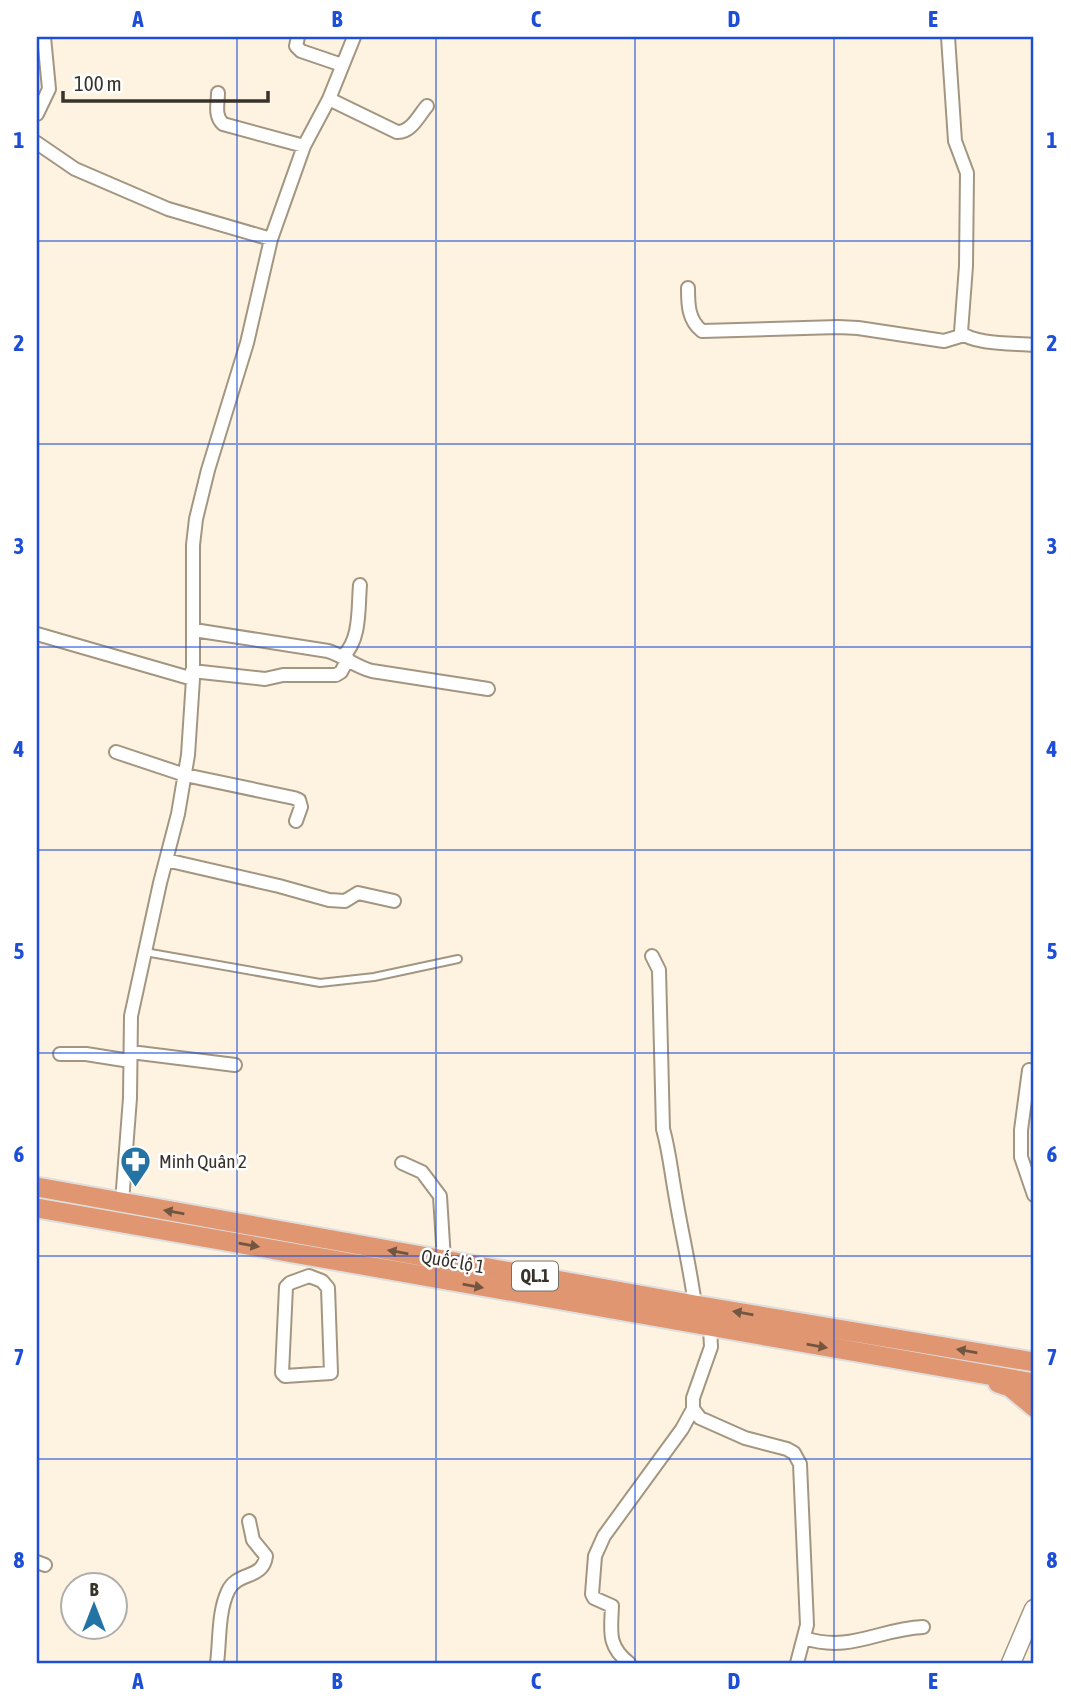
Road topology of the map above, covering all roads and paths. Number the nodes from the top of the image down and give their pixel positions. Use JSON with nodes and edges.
{"nodes":[{"id":1,"x":44,"y":37,"type":"edge"},
{"id":2,"x":298,"y":37,"type":"edge"},
{"id":3,"x":354,"y":37,"type":"edge"},
{"id":4,"x":948,"y":37,"type":"edge"},
{"id":5,"x":342,"y":65,"type":"junction"},
{"id":6,"x":218,"y":93,"type":"dead end"},
{"id":7,"x":329,"y":99,"type":"junction"},
{"id":8,"x":427,"y":106,"type":"dead end"},
{"id":9,"x":37,"y":114,"type":"edge"},
{"id":10,"x":37,"y":143,"type":"edge"},
{"id":11,"x":304,"y":146,"type":"junction"},
{"id":12,"x":271,"y":239,"type":"junction"},
{"id":13,"x":688,"y":288,"type":"dead end"},
{"id":14,"x":964,"y":335,"type":"junction"},
{"id":15,"x":1034,"y":345,"type":"edge"},
{"id":16,"x":360,"y":585,"type":"dead end"},
{"id":17,"x":194,"y":630,"type":"junction"},
{"id":18,"x":37,"y":634,"type":"edge"},
{"id":19,"x":346,"y":657,"type":"junction"},
{"id":20,"x":192,"y":675,"type":"junction"},
{"id":21,"x":488,"y":689,"type":"dead end"},
{"id":22,"x":116,"y":752,"type":"dead end"},
{"id":23,"x":185,"y":775,"type":"junction"},
{"id":24,"x":296,"y":821,"type":"dead end"},
{"id":25,"x":166,"y":860,"type":"junction"},
{"id":26,"x":394,"y":901,"type":"dead end"},
{"id":27,"x":145,"y":952,"type":"junction"},
{"id":28,"x":652,"y":956,"type":"dead end"},
{"id":29,"x":458,"y":959,"type":"dead end"},
{"id":30,"x":60,"y":1054,"type":"dead end"},
{"id":31,"x":130,"y":1057,"type":"junction"},
{"id":32,"x":234,"y":1065,"type":"dead end"},
{"id":33,"x":1029,"y":1070,"type":"dead end"},
{"id":34,"x":401,"y":1163,"type":"dead end"},
{"id":35,"x":37,"y":1187,"type":"edge"},
{"id":36,"x":1034,"y":1195,"type":"edge"},
{"id":37,"x":122,"y":1202,"type":"junction"},
{"id":38,"x":37,"y":1208,"type":"edge"},
{"id":39,"x":310,"y":1256,"type":"junction"},
{"id":40,"x":444,"y":1260,"type":"junction"},
{"id":41,"x":309,"y":1276,"type":"junction"},
{"id":42,"x":695,"y":1305,"type":"junction"},
{"id":43,"x":710,"y":1328,"type":"junction"},
{"id":44,"x":1034,"y":1362,"type":"edge"},
{"id":45,"x":967,"y":1371,"type":"junction"},
{"id":46,"x":1034,"y":1383,"type":"edge"},
{"id":47,"x":1034,"y":1407,"type":"edge"},
{"id":48,"x":693,"y":1409,"type":"junction"},
{"id":49,"x":249,"y":1521,"type":"dead end"},
{"id":50,"x":1034,"y":1609,"type":"edge"},
{"id":51,"x":923,"y":1627,"type":"dead end"},
{"id":52,"x":804,"y":1638,"type":"junction"},
{"id":53,"x":216,"y":1663,"type":"edge"},
{"id":54,"x":629,"y":1663,"type":"edge"},
{"id":55,"x":797,"y":1663,"type":"edge"},
{"id":56,"x":1011,"y":1663,"type":"edge"}],
"edges":[{"from":1,"to":9,"type":"street"},
{"from":2,"to":5,"type":"street"},
{"from":3,"to":5,"type":"street"},
{"from":4,"to":14,"type":"street"},
{"from":5,"to":7,"type":"street"},
{"from":6,"to":11,"type":"street"},
{"from":7,"to":8,"type":"street"},
{"from":7,"to":11,"type":"street"},
{"from":10,"to":12,"type":"street"},
{"from":11,"to":12,"type":"street"},
{"from":12,"to":17,"type":"street"},
{"from":13,"to":14,"type":"street"},
{"from":14,"to":15,"type":"street"},
{"from":16,"to":19,"type":"street"},
{"from":17,"to":19,"type":"street"},
{"from":17,"to":20,"type":"street"},
{"from":18,"to":20,"type":"street"},
{"from":19,"to":20,"type":"street"},
{"from":19,"to":21,"type":"street"},
{"from":20,"to":23,"type":"street"},
{"from":22,"to":23,"type":"street"},
{"from":23,"to":24,"type":"street"},
{"from":23,"to":25,"type":"street"},
{"from":25,"to":26,"type":"street"},
{"from":25,"to":27,"type":"street"},
{"from":27,"to":29,"type":"lane"},
{"from":27,"to":31,"type":"street"},
{"from":28,"to":42,"type":"street"},
{"from":30,"to":31,"type":"street"},
{"from":31,"to":32,"type":"street"},
{"from":31,"to":37,"type":"street"},
{"from":33,"to":36,"type":"street"},
{"from":34,"to":40,"type":"street"},
{"from":35,"to":37,"type":"highway","name":"Quốc lộ 1","number":"QL.1"},
{"from":40,"to":37,"type":"highway","name":"Quốc lộ 1","number":"QL.1","one_way":true},
{"from":38,"to":39,"type":"highway","name":"Quốc lộ 1","number":"QL.1","one_way":true},
{"from":39,"to":41,"type":"street"},
{"from":39,"to":43,"type":"highway","name":"Quốc lộ 1","number":"QL.1","one_way":true},
{"from":40,"to":42,"type":"highway","name":"Quốc lộ 1","number":"QL.1"},
{"from":41,"to":41,"type":"street"},
{"from":44,"to":42,"type":"highway","name":"Quốc lộ 1","number":"QL.1","one_way":true},
{"from":43,"to":45,"type":"highway","name":"Quốc lộ 1","number":"QL.1","one_way":true},
{"from":43,"to":48,"type":"street"},
{"from":45,"to":46,"type":"highway","name":"Quốc lộ 1","number":"QL.1"},
{"from":45,"to":47,"type":"highway"},
{"from":48,"to":52,"type":"street"},
{"from":48,"to":54,"type":"street"},
{"from":49,"to":53,"type":"street"},
{"from":50,"to":56,"type":"main road"},
{"from":51,"to":52,"type":"street"},
{"from":52,"to":55,"type":"street"}]}
